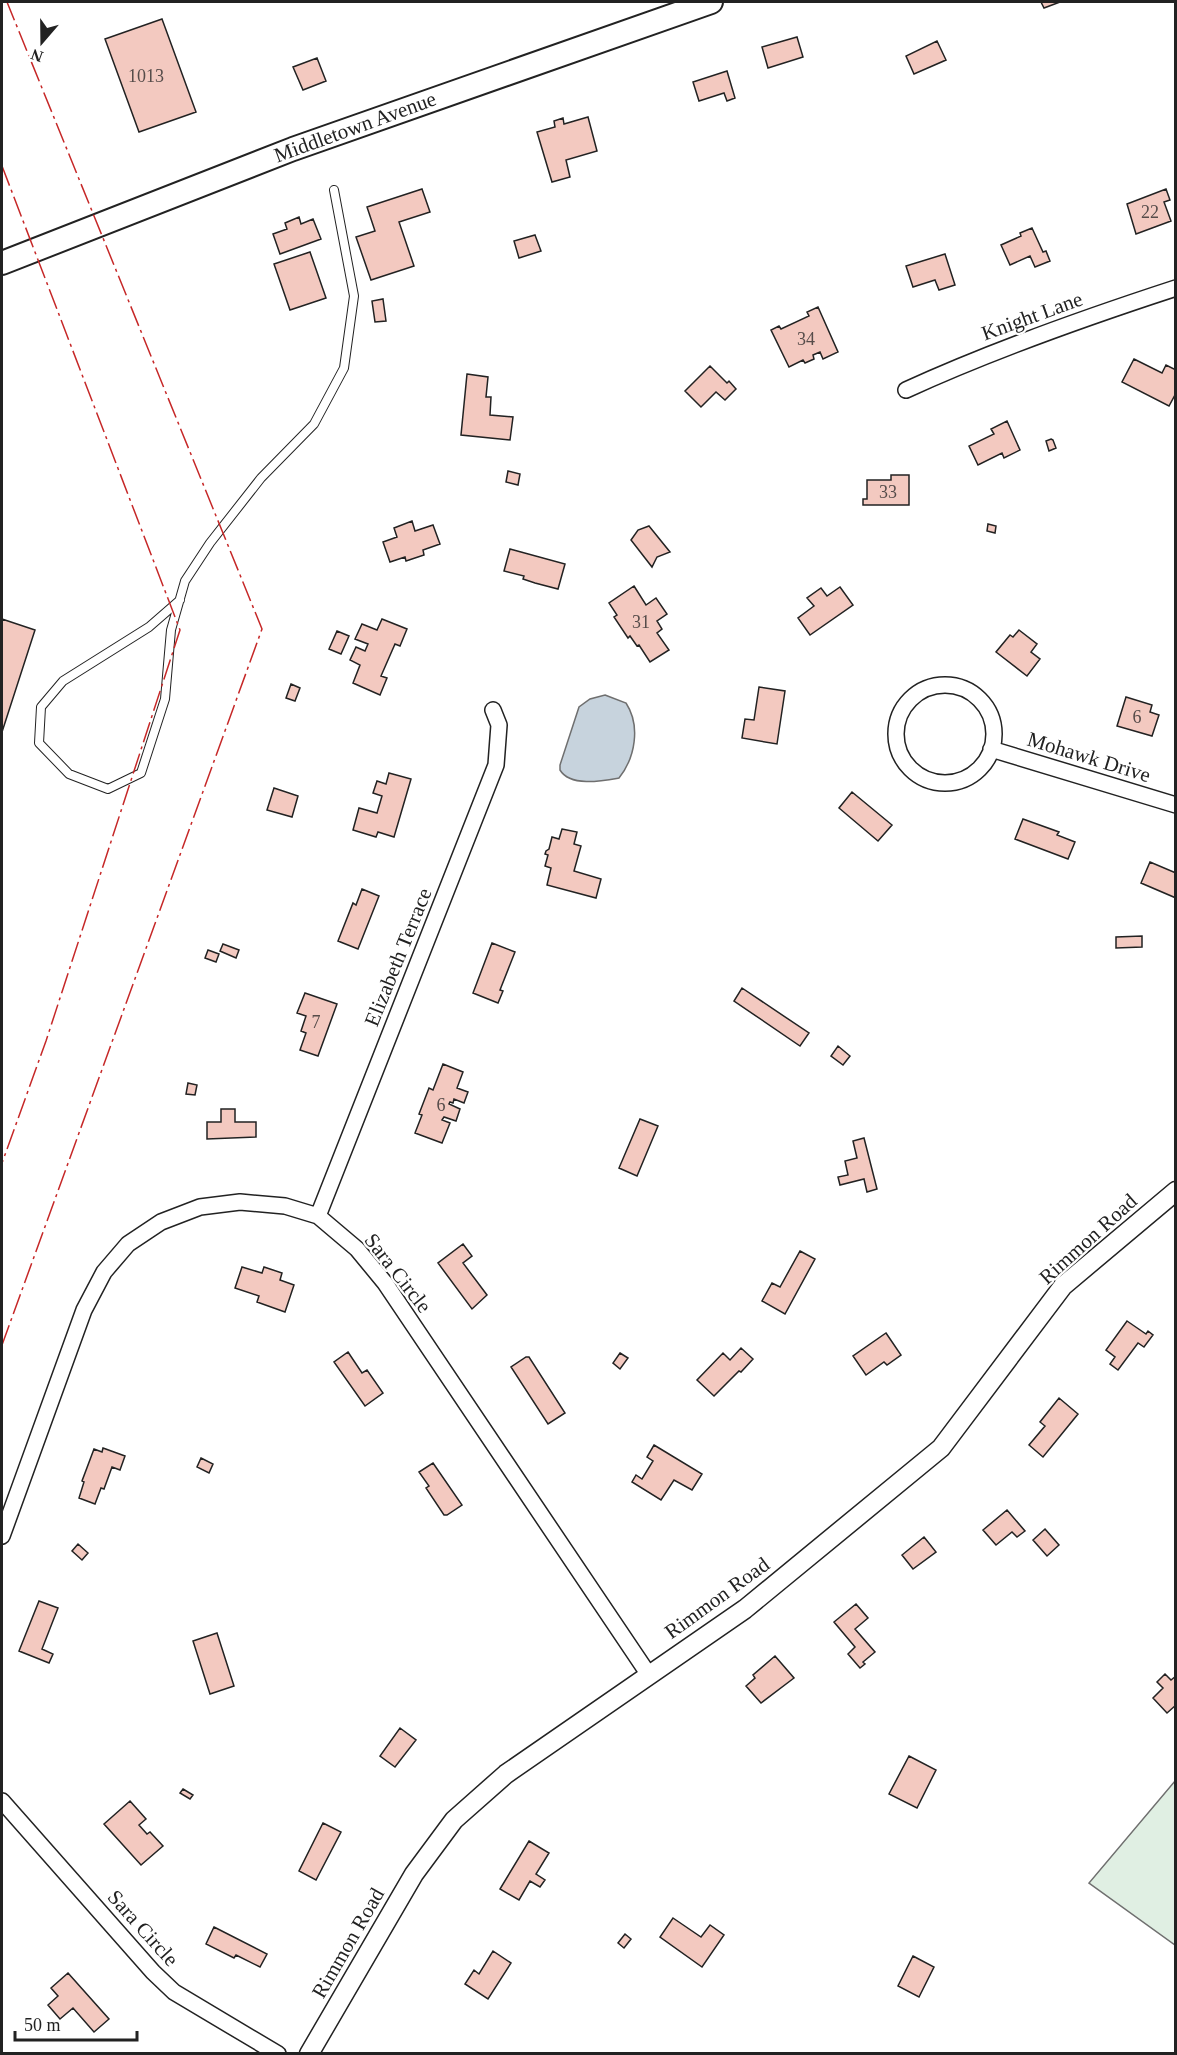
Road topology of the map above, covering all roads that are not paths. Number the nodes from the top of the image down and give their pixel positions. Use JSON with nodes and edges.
{"nodes":[{"id":1,"x":711,"y":2,"type":"edge"},
{"id":2,"x":334,"y":190,"type":"dead end"},
{"id":3,"x":2,"y":263,"type":"edge"},
{"id":4,"x":1176,"y":288,"type":"edge"},
{"id":5,"x":906,"y":390,"type":"dead end"},
{"id":6,"x":180,"y":600,"type":"junction"},
{"id":7,"x":493,"y":710,"type":"dead end"},
{"id":8,"x":991,"y":749,"type":"junction"},
{"id":9,"x":1176,"y":805,"type":"edge"},
{"id":10,"x":1176,"y":1191,"type":"edge"},
{"id":11,"x":318,"y":1216,"type":"junction"},
{"id":12,"x":2,"y":1536,"type":"edge"},
{"id":13,"x":649,"y":1675,"type":"junction"},
{"id":14,"x":2,"y":1801,"type":"edge"},
{"id":15,"x":278,"y":2054,"type":"edge"},
{"id":16,"x":309,"y":2054,"type":"edge"}],
"edges":[{"from":1,"to":3,"type":"main road","name":"Middletown Avenue"},
{"from":2,"to":6,"type":"lane"},
{"from":4,"to":5,"type":"street","name":"Knight Lane"},
{"from":6,"to":6,"type":"lane"},
{"from":7,"to":11,"type":"street","name":"Elizabeth Terrace"},
{"from":8,"to":8,"type":"street"},
{"from":8,"to":9,"type":"street","name":"Mohawk Drive"},
{"from":10,"to":13,"type":"street","name":"Rimmon Road"},
{"from":11,"to":12,"type":"street","name":"Sara Circle"},
{"from":11,"to":13,"type":"street","name":"Sara Circle"},
{"from":13,"to":16,"type":"street","name":"Rimmon Road"},
{"from":14,"to":15,"type":"street","name":"Sara Circle"}]}
